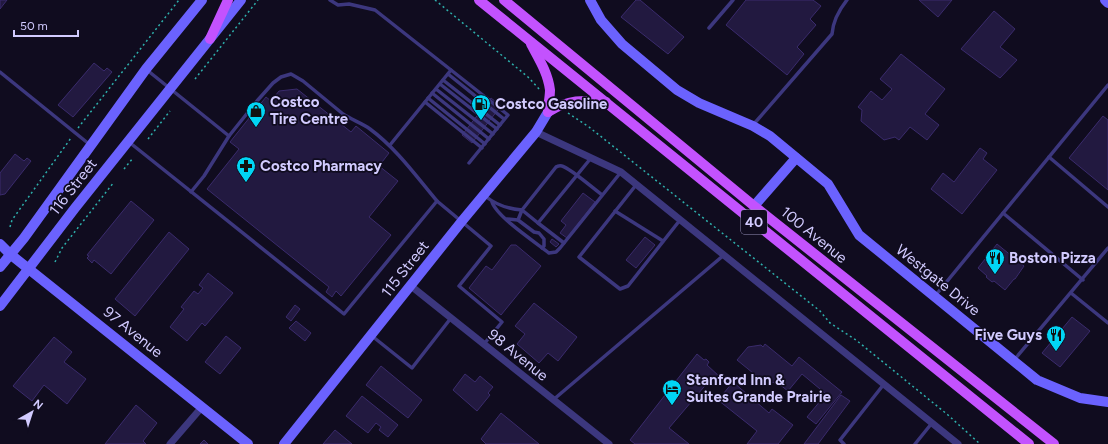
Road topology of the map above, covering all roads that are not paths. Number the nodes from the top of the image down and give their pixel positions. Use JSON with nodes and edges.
{"nodes":[{"id":1,"x":202,"y":0,"type":"edge"},
{"id":2,"x":228,"y":0,"type":"edge"},
{"id":3,"x":241,"y":0,"type":"edge"},
{"id":4,"x":330,"y":0,"type":"edge"},
{"id":5,"x":479,"y":0,"type":"edge"},
{"id":6,"x":504,"y":0,"type":"edge"},
{"id":7,"x":590,"y":0,"type":"edge"},
{"id":8,"x":733,"y":0,"type":"edge"},
{"id":9,"x":847,"y":0,"type":"edge"},
{"id":10,"x":1105,"y":0,"type":"edge"},
{"id":11,"x":1108,"y":3,"type":"edge"},
{"id":12,"x":709,"y":28,"type":"dead end"},
{"id":13,"x":527,"y":38,"type":"junction"},
{"id":14,"x":210,"y":39,"type":"junction"},
{"id":15,"x":146,"y":70,"type":"junction"},
{"id":16,"x":451,"y":70,"type":"junction"},
{"id":17,"x":0,"y":72,"type":"edge"},
{"id":18,"x":448,"y":74,"type":"junction"},
{"id":19,"x":443,"y":80,"type":"junction"},
{"id":20,"x":440,"y":84,"type":"junction"},
{"id":21,"x":1108,"y":85,"type":"edge"},
{"id":22,"x":171,"y":89,"type":"junction"},
{"id":23,"x":436,"y":89,"type":"junction"},
{"id":24,"x":432,"y":93,"type":"junction"},
{"id":25,"x":428,"y":98,"type":"junction"},
{"id":26,"x":425,"y":102,"type":"junction"},
{"id":27,"x":606,"y":102,"type":"junction"},
{"id":28,"x":548,"y":112,"type":"junction"},
{"id":29,"x":504,"y":120,"type":"junction"},
{"id":30,"x":500,"y":125,"type":"junction"},
{"id":31,"x":753,"y":126,"type":"junction"},
{"id":32,"x":497,"y":129,"type":"junction"},
{"id":33,"x":536,"y":132,"type":"junction"},
{"id":34,"x":493,"y":134,"type":"junction"},
{"id":35,"x":229,"y":136,"type":"junction"},
{"id":36,"x":489,"y":139,"type":"junction"},
{"id":37,"x":128,"y":141,"type":"junction"},
{"id":38,"x":485,"y":144,"type":"junction"},
{"id":39,"x":90,"y":145,"type":"junction"},
{"id":40,"x":390,"y":145,"type":"junction"},
{"id":41,"x":482,"y":148,"type":"junction"},
{"id":42,"x":591,"y":157,"type":"junction"},
{"id":43,"x":1049,"y":157,"type":"junction"},
{"id":44,"x":796,"y":158,"type":"junction"},
{"id":45,"x":469,"y":163,"type":"dead end"},
{"id":46,"x":621,"y":172,"type":"junction"},
{"id":47,"x":576,"y":176,"type":"junction"},
{"id":48,"x":636,"y":185,"type":"junction"},
{"id":49,"x":191,"y":192,"type":"junction"},
{"id":50,"x":602,"y":195,"type":"junction"},
{"id":51,"x":488,"y":199,"type":"junction"},
{"id":52,"x":438,"y":201,"type":"junction"},
{"id":53,"x":754,"y":206,"type":"junction"},
{"id":54,"x":1108,"y":207,"type":"edge"},
{"id":55,"x":522,"y":210,"type":"junction"},
{"id":56,"x":616,"y":211,"type":"junction"},
{"id":57,"x":1003,"y":213,"type":"junction"},
{"id":58,"x":506,"y":219,"type":"junction"},
{"id":59,"x":518,"y":220,"type":"junction"},
{"id":60,"x":680,"y":220,"type":"junction"},
{"id":61,"x":462,"y":221,"type":"junction"},
{"id":62,"x":538,"y":223,"type":"junction"},
{"id":63,"x":663,"y":241,"type":"junction"},
{"id":64,"x":564,"y":243,"type":"junction"},
{"id":65,"x":0,"y":244,"type":"edge"},
{"id":66,"x":542,"y":248,"type":"junction"},
{"id":67,"x":1108,"y":248,"type":"edge"},
{"id":68,"x":10,"y":254,"type":"junction"},
{"id":69,"x":724,"y":255,"type":"junction"},
{"id":70,"x":0,"y":267,"type":"edge"},
{"id":71,"x":29,"y":269,"type":"junction"},
{"id":72,"x":1082,"y":280,"type":"junction"},
{"id":73,"x":411,"y":286,"type":"junction"},
{"id":74,"x":1071,"y":293,"type":"junction"},
{"id":75,"x":934,"y":297,"type":"junction"},
{"id":76,"x":0,"y":306,"type":"edge"},
{"id":77,"x":451,"y":318,"type":"junction"},
{"id":78,"x":1108,"y":323,"type":"edge"},
{"id":79,"x":371,"y":336,"type":"junction"},
{"id":80,"x":484,"y":344,"type":"junction"},
{"id":81,"x":1014,"y":361,"type":"junction"},
{"id":82,"x":884,"y":384,"type":"junction"},
{"id":83,"x":553,"y":400,"type":"junction"},
{"id":84,"x":1108,"y":402,"type":"edge"},
{"id":85,"x":202,"y":407,"type":"junction"},
{"id":86,"x":932,"y":423,"type":"junction"},
{"id":87,"x":170,"y":444,"type":"edge"},
{"id":88,"x":248,"y":444,"type":"edge"},
{"id":89,"x":284,"y":444,"type":"edge"},
{"id":90,"x":609,"y":444,"type":"edge"},
{"id":91,"x":844,"y":444,"type":"edge"},
{"id":92,"x":915,"y":444,"type":"edge"},
{"id":93,"x":958,"y":444,"type":"edge"},
{"id":94,"x":1029,"y":444,"type":"edge"},
{"id":95,"x":1054,"y":444,"type":"edge"}],
"edges":[{"from":1,"to":15,"type":"street","name":"116 Street"},
{"from":2,"to":14,"type":"main road"},
{"from":3,"to":14,"type":"street","name":"116 Street"},
{"from":4,"to":16,"type":"lane"},
{"from":5,"to":13,"type":"main road","name":"100 Avenue","number":"40"},
{"from":6,"to":53,"type":"main road","name":"100 Avenue","number":"40"},
{"from":7,"to":31,"type":"street","name":"Westgate Drive"},
{"from":8,"to":12,"type":"lane"},
{"from":9,"to":31,"type":"lane"},
{"from":10,"to":11,"type":"street"},
{"from":13,"to":27,"type":"main road","name":"100 Avenue","number":"40"},
{"from":13,"to":28,"type":"main road"},
{"from":14,"to":22,"type":"street","name":"116 Street"},
{"from":15,"to":22,"type":"lane"},
{"from":15,"to":39,"type":"street","name":"116 Street"},
{"from":16,"to":18,"type":"lane"},
{"from":16,"to":29,"type":"lane"},
{"from":17,"to":39,"type":"lane"},
{"from":18,"to":19,"type":"lane"},
{"from":18,"to":29,"type":"lane"},
{"from":19,"to":20,"type":"lane"},
{"from":19,"to":30,"type":"lane"},
{"from":20,"to":23,"type":"lane"},
{"from":20,"to":32,"type":"lane"},
{"from":21,"to":43,"type":"lane"},
{"from":22,"to":35,"type":"lane"},
{"from":22,"to":37,"type":"street","name":"116 Street"},
{"from":23,"to":24,"type":"lane"},
{"from":23,"to":34,"type":"lane"},
{"from":24,"to":25,"type":"lane"},
{"from":24,"to":36,"type":"lane"},
{"from":25,"to":26,"type":"lane"},
{"from":25,"to":38,"type":"lane"},
{"from":26,"to":40,"type":"lane"},
{"from":26,"to":41,"type":"lane"},
{"from":27,"to":28,"type":"main road"},
{"from":27,"to":94,"type":"main road","name":"100 Avenue","number":"40"},
{"from":28,"to":33,"type":"street","name":"115 Street"},
{"from":29,"to":30,"type":"lane"},
{"from":30,"to":32,"type":"lane"},
{"from":31,"to":44,"type":"street","name":"Westgate Drive"},
{"from":32,"to":34,"type":"lane"},
{"from":33,"to":42,"type":"street"},
{"from":33,"to":51,"type":"street","name":"115 Street"},
{"from":34,"to":36,"type":"lane"},
{"from":35,"to":40,"type":"lane"},
{"from":35,"to":49,"type":"lane"},
{"from":36,"to":38,"type":"lane"},
{"from":37,"to":49,"type":"lane"},
{"from":37,"to":71,"type":"street","name":"116 Street"},
{"from":38,"to":41,"type":"lane"},
{"from":39,"to":68,"type":"street","name":"116 Street"},
{"from":40,"to":52,"type":"lane"},
{"from":41,"to":45,"type":"lane"},
{"from":42,"to":46,"type":"street"},
{"from":42,"to":47,"type":"lane"},
{"from":43,"to":54,"type":"lane"},
{"from":43,"to":57,"type":"lane"},
{"from":44,"to":53,"type":"street"},
{"from":44,"to":75,"type":"street","name":"Westgate Drive"},
{"from":46,"to":48,"type":"street"},
{"from":46,"to":50,"type":"lane"},
{"from":47,"to":50,"type":"lane"},
{"from":47,"to":55,"type":"lane"},
{"from":47,"to":62,"type":"lane"},
{"from":48,"to":56,"type":"lane"},
{"from":48,"to":60,"type":"street"},
{"from":49,"to":52,"type":"lane"},
{"from":50,"to":64,"type":"lane"},
{"from":51,"to":55,"type":"lane"},
{"from":51,"to":58,"type":"lane"},
{"from":51,"to":61,"type":"street","name":"115 Street"},
{"from":52,"to":61,"type":"lane"},
{"from":53,"to":95,"type":"main road","name":"100 Avenue","number":"40"},
{"from":55,"to":59,"type":"lane"},
{"from":55,"to":62,"type":"lane"},
{"from":56,"to":63,"type":"lane"},
{"from":56,"to":63,"type":"lane"},
{"from":57,"to":72,"type":"lane"},
{"from":57,"to":75,"type":"lane"},
{"from":58,"to":59,"type":"lane"},
{"from":58,"to":66,"type":"lane"},
{"from":59,"to":66,"type":"lane"},
{"from":60,"to":63,"type":"lane"},
{"from":60,"to":69,"type":"street"},
{"from":61,"to":73,"type":"street","name":"115 Street"},
{"from":61,"to":80,"type":"lane"},
{"from":62,"to":64,"type":"lane"},
{"from":64,"to":66,"type":"lane"},
{"from":65,"to":68,"type":"street","name":"97 Avenue"},
{"from":67,"to":72,"type":"lane"},
{"from":68,"to":70,"type":"street","name":"116 Street"},
{"from":68,"to":71,"type":"street","name":"97 Avenue"},
{"from":69,"to":82,"type":"street"},
{"from":69,"to":83,"type":"lane"},
{"from":71,"to":76,"type":"street","name":"116 Street"},
{"from":71,"to":85,"type":"street","name":"97 Avenue"},
{"from":72,"to":74,"type":"lane"},
{"from":73,"to":77,"type":"street","name":"98 Avenue"},
{"from":73,"to":79,"type":"street","name":"115 Street"},
{"from":74,"to":78,"type":"lane"},
{"from":74,"to":81,"type":"lane"},
{"from":75,"to":81,"type":"street","name":"Westgate Drive"},
{"from":77,"to":79,"type":"lane"},
{"from":77,"to":80,"type":"street","name":"98 Avenue"},
{"from":79,"to":89,"type":"street","name":"115 Street"},
{"from":80,"to":83,"type":"street","name":"98 Avenue"},
{"from":81,"to":84,"type":"street","name":"Westgate Drive"},
{"from":82,"to":86,"type":"street"},
{"from":82,"to":91,"type":"lane"},
{"from":83,"to":90,"type":"street","name":"98 Avenue"},
{"from":85,"to":87,"type":"street"},
{"from":85,"to":88,"type":"street","name":"97 Avenue"},
{"from":86,"to":92,"type":"lane"},
{"from":86,"to":93,"type":"street"}]}
